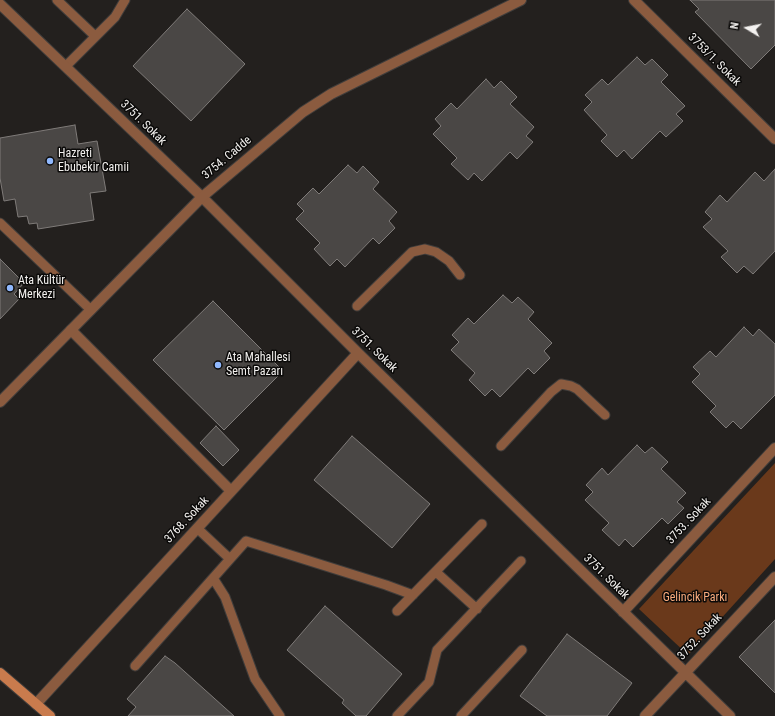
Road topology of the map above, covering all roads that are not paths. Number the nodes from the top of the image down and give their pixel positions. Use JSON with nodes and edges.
{"nodes":[{"id":1,"x":57,"y":0,"type":"edge"},
{"id":2,"x":125,"y":0,"type":"edge"},
{"id":3,"x":521,"y":0,"type":"edge"},
{"id":4,"x":634,"y":0,"type":"edge"},
{"id":5,"x":0,"y":4,"type":"edge"},
{"id":6,"x":95,"y":36,"type":"junction"},
{"id":7,"x":66,"y":66,"type":"junction"},
{"id":8,"x":775,"y":139,"type":"edge"},
{"id":9,"x":202,"y":197,"type":"junction"},
{"id":10,"x":0,"y":223,"type":"edge"},
{"id":11,"x":460,"y":275,"type":"dead end"},
{"id":12,"x":357,"y":306,"type":"dead end"},
{"id":13,"x":90,"y":310,"type":"junction"},
{"id":14,"x":71,"y":330,"type":"junction"},
{"id":15,"x":358,"y":353,"type":"junction"},
{"id":16,"x":0,"y":402,"type":"edge"},
{"id":17,"x":605,"y":415,"type":"dead end"},
{"id":18,"x":501,"y":446,"type":"dead end"},
{"id":19,"x":775,"y":448,"type":"edge"},
{"id":20,"x":231,"y":491,"type":"junction"},
{"id":21,"x":482,"y":524,"type":"dead end"},
{"id":22,"x":197,"y":528,"type":"junction"},
{"id":23,"x":230,"y":559,"type":"junction"},
{"id":24,"x":521,"y":561,"type":"dead end"},
{"id":25,"x":436,"y":572,"type":"junction"},
{"id":26,"x":775,"y":577,"type":"edge"},
{"id":27,"x":213,"y":578,"type":"junction"},
{"id":28,"x":413,"y":595,"type":"junction"},
{"id":29,"x":477,"y":608,"type":"junction"},
{"id":30,"x":397,"y":611,"type":"dead end"},
{"id":31,"x":623,"y":612,"type":"junction"},
{"id":32,"x":522,"y":650,"type":"dead end"},
{"id":33,"x":135,"y":666,"type":"dead end"},
{"id":34,"x":685,"y":672,"type":"junction"},
{"id":35,"x":0,"y":673,"type":"edge"},
{"id":36,"x":36,"y":704,"type":"junction"},
{"id":37,"x":50,"y":716,"type":"edge"},
{"id":38,"x":280,"y":716,"type":"edge"},
{"id":39,"x":397,"y":716,"type":"edge"},
{"id":40,"x":461,"y":716,"type":"edge"},
{"id":41,"x":645,"y":716,"type":"edge"},
{"id":42,"x":730,"y":716,"type":"edge"}],
"edges":[{"from":1,"to":6,"type":"lane"},
{"from":2,"to":6,"type":"lane"},
{"from":3,"to":9,"type":"street","name":"3754. Cadde"},
{"from":4,"to":8,"type":"street","name":"3753/1. Sokak"},
{"from":5,"to":7,"type":"street","name":"3751. Sokak"},
{"from":6,"to":7,"type":"lane"},
{"from":7,"to":9,"type":"street","name":"3751. Sokak"},
{"from":9,"to":13,"type":"street","name":"3754. Cadde"},
{"from":9,"to":15,"type":"street","name":"3751. Sokak"},
{"from":10,"to":13,"type":"lane"},
{"from":11,"to":12,"type":"lane"},
{"from":13,"to":14,"type":"street","name":"3754. Cadde"},
{"from":14,"to":16,"type":"street","name":"3754. Cadde"},
{"from":14,"to":20,"type":"street"},
{"from":15,"to":20,"type":"street","name":"3768. Sokak"},
{"from":15,"to":31,"type":"street","name":"3751. Sokak"},
{"from":17,"to":18,"type":"lane"},
{"from":19,"to":31,"type":"street","name":"3753. Sokak"},
{"from":20,"to":22,"type":"street","name":"3768. Sokak"},
{"from":21,"to":25,"type":"lane"},
{"from":22,"to":23,"type":"lane"},
{"from":22,"to":36,"type":"street","name":"3768. Sokak"},
{"from":23,"to":27,"type":"lane"},
{"from":23,"to":28,"type":"lane"},
{"from":24,"to":29,"type":"lane"},
{"from":25,"to":28,"type":"lane"},
{"from":25,"to":29,"type":"lane"},
{"from":26,"to":34,"type":"street","name":"3752. Sokak"},
{"from":27,"to":33,"type":"lane"},
{"from":27,"to":38,"type":"lane"},
{"from":28,"to":30,"type":"lane"},
{"from":29,"to":39,"type":"lane"},
{"from":31,"to":34,"type":"street","name":"3751. Sokak"},
{"from":32,"to":40,"type":"lane"},
{"from":34,"to":41,"type":"street","name":"3752. Sokak"},
{"from":34,"to":42,"type":"street","name":"3751. Sokak"},
{"from":35,"to":36,"type":"main road"},
{"from":36,"to":37,"type":"main road"}]}
